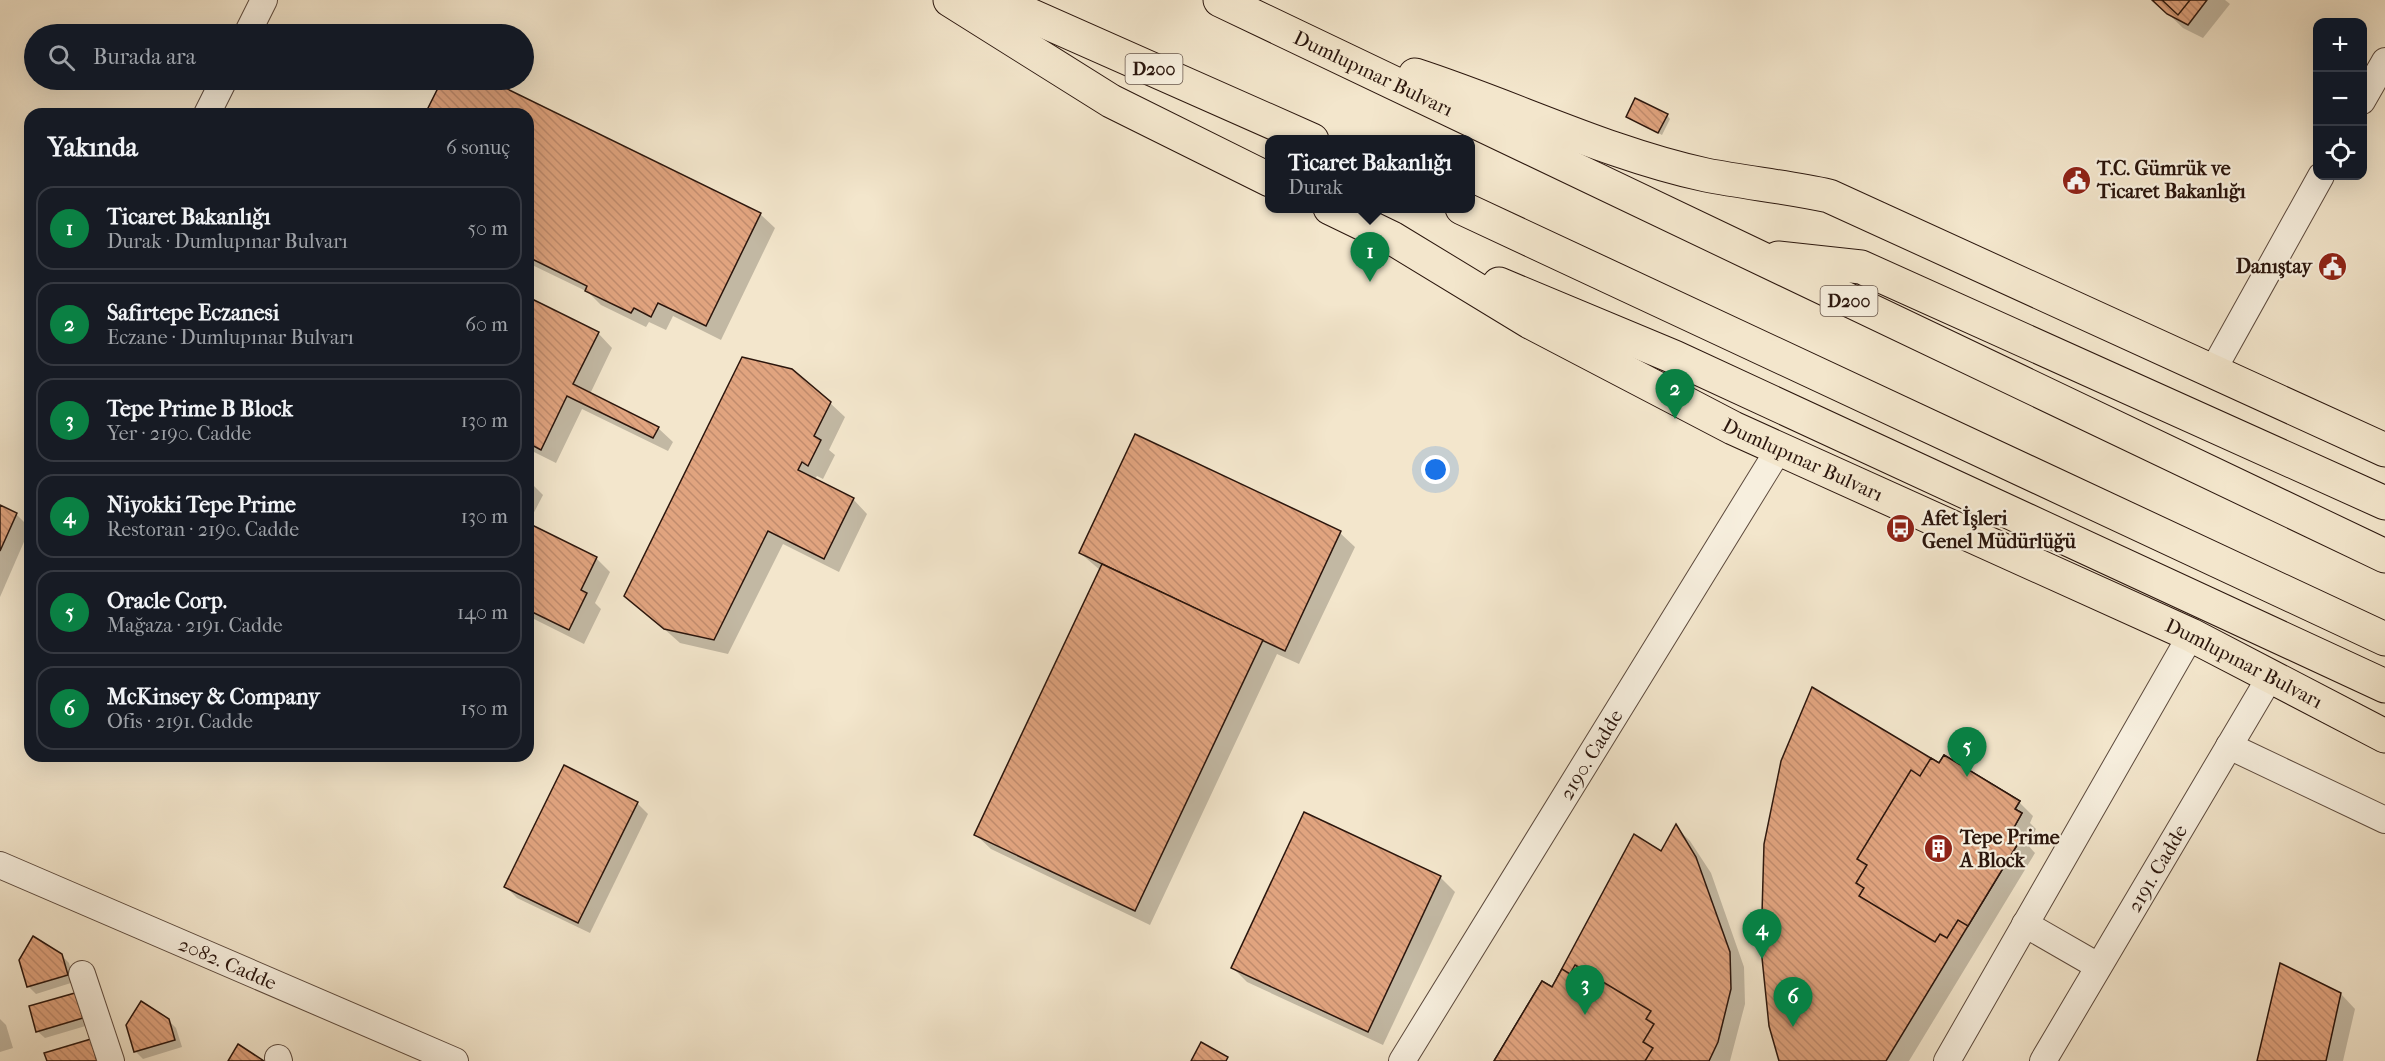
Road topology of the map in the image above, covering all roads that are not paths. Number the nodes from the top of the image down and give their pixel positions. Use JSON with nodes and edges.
{"nodes":[{"id":1,"x":264,"y":0,"type":"edge"},
{"id":2,"x":950,"y":0,"type":"edge"},
{"id":3,"x":996,"y":0,"type":"edge"},
{"id":4,"x":1220,"y":0,"type":"edge"},
{"id":5,"x":252,"y":24,"type":"edge"},
{"id":6,"x":1314,"y":43,"type":"junction"},
{"id":7,"x":2385,"y":61,"type":"edge"},
{"id":8,"x":219,"y":90,"type":"edge"},
{"id":9,"x":2367,"y":92,"type":"edge"},
{"id":10,"x":210,"y":108,"type":"edge"},
{"id":11,"x":1301,"y":135,"type":"edge"},
{"id":12,"x":1265,"y":178,"type":"edge"},
{"id":13,"x":2319,"y":180,"type":"edge"},
{"id":14,"x":1340,"y":213,"type":"edge"},
{"id":15,"x":1473,"y":213,"type":"edge"},
{"id":16,"x":1392,"y":238,"type":"junction"},
{"id":17,"x":1752,"y":255,"type":"junction"},
{"id":18,"x":2212,"y":372,"type":"junction"},
{"id":19,"x":1779,"y":449,"type":"junction"},
{"id":20,"x":2385,"y":450,"type":"edge"},
{"id":21,"x":2385,"y":503,"type":"edge"},
{"id":22,"x":2385,"y":555,"type":"edge"},
{"id":23,"x":2191,"y":636,"type":"junction"},
{"id":24,"x":2385,"y":639,"type":"edge"},
{"id":25,"x":2270,"y":677,"type":"junction"},
{"id":26,"x":2385,"y":687,"type":"edge"},
{"id":27,"x":2385,"y":736,"type":"edge"},
{"id":28,"x":2229,"y":746,"type":"junction"},
{"id":29,"x":2385,"y":820,"type":"edge"},
{"id":30,"x":0,"y":865,"type":"edge"},
{"id":31,"x":2025,"y":924,"type":"junction"},
{"id":32,"x":2098,"y":966,"type":"junction"},
{"id":33,"x":82,"y":974,"type":"dead end"},
{"id":34,"x":111,"y":1061,"type":"edge"},
{"id":35,"x":455,"y":1061,"type":"edge"},
{"id":36,"x":1402,"y":1061,"type":"edge"},
{"id":37,"x":1947,"y":1061,"type":"edge"},
{"id":38,"x":2043,"y":1061,"type":"edge"}],
"edges":[{"from":1,"to":5,"type":"street"},
{"from":2,"to":12,"type":"highway"},
{"from":3,"to":11,"type":"highway","number":"D200"},
{"from":4,"to":6,"type":"highway","name":"Dumlupınar Bulvarı"},
{"from":6,"to":17,"type":"highway","name":"Dumlupınar Bulvarı","number":"D200"},
{"from":6,"to":18,"type":"highway"},
{"from":7,"to":9,"type":"street"},
{"from":8,"to":10,"type":"street"},
{"from":13,"to":18,"type":"street"},
{"from":14,"to":16,"type":"highway","name":"Dumlupınar Bulvarı"},
{"from":15,"to":24,"type":"highway"},
{"from":16,"to":19,"type":"highway","name":"Dumlupınar Bulvarı"},
{"from":16,"to":26,"type":"highway"},
{"from":17,"to":21,"type":"highway","name":"Dumlupınar Bulvarı"},
{"from":17,"to":22,"type":"highway","name":"Dumlupınar Bulvarı","number":"D200"},
{"from":18,"to":20,"type":"highway"},
{"from":19,"to":23,"type":"highway","name":"Dumlupınar Bulvarı"},
{"from":19,"to":36,"type":"street","name":"2190. Cadde"},
{"from":23,"to":25,"type":"highway","name":"Dumlupınar Bulvarı"},
{"from":23,"to":31,"type":"street"},
{"from":25,"to":27,"type":"highway","name":"Dumlupınar Bulvarı"},
{"from":25,"to":28,"type":"street","name":"2191. Cadde"},
{"from":28,"to":29,"type":"street"},
{"from":28,"to":32,"type":"street","name":"2191. Cadde"},
{"from":30,"to":35,"type":"street","name":"2082. Cadde"},
{"from":31,"to":32,"type":"street"},
{"from":31,"to":37,"type":"street"},
{"from":32,"to":38,"type":"street","name":"2191. Cadde"},
{"from":33,"to":34,"type":"street"}]}
